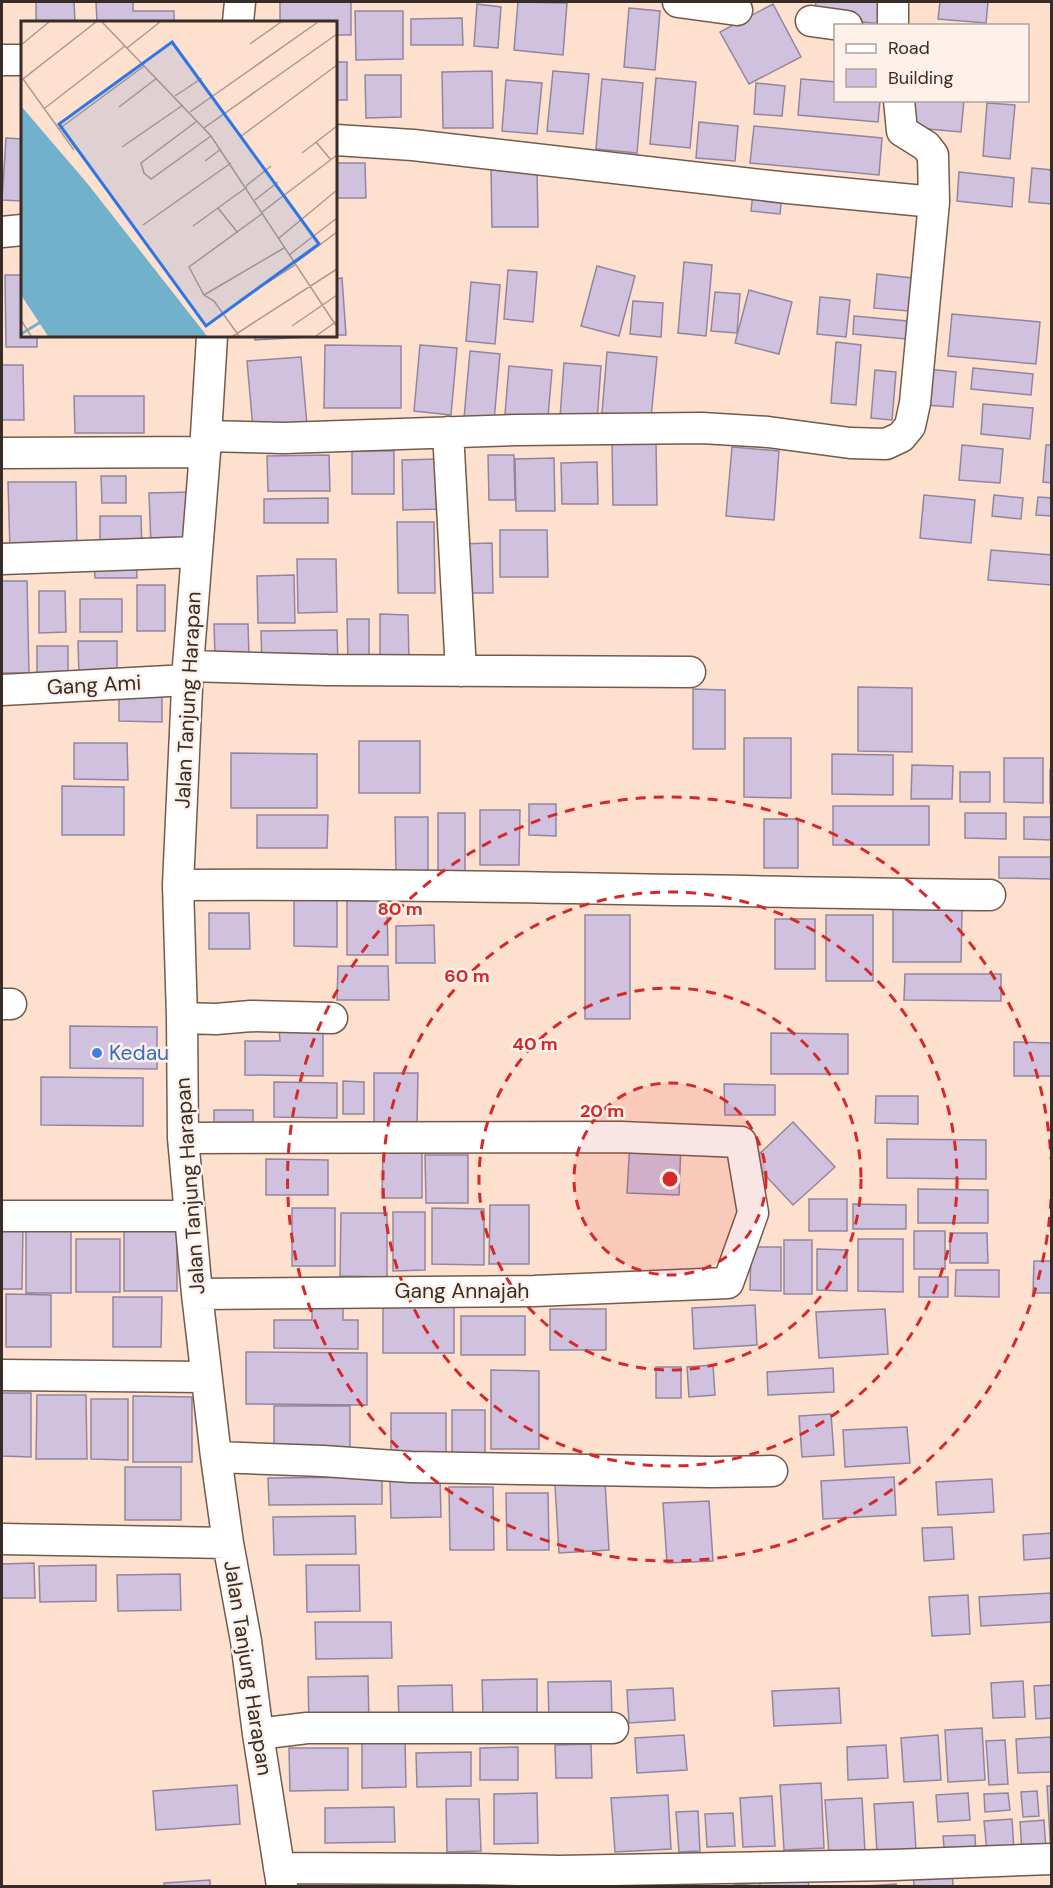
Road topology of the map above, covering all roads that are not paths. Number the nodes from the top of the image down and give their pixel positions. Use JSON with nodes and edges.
{"nodes":[{"id":1,"x":240,"y":2,"type":"edge"},
{"id":2,"x":678,"y":2,"type":"edge"},
{"id":3,"x":893,"y":2,"type":"edge"},
{"id":4,"x":737,"y":10,"type":"dead end"},
{"id":5,"x":238,"y":21,"type":"edge"},
{"id":6,"x":811,"y":21,"type":"dead end"},
{"id":7,"x":834,"y":24,"type":"edge"},
{"id":8,"x":893,"y":24,"type":"edge"},
{"id":9,"x":2,"y":60,"type":"edge"},
{"id":10,"x":21,"y":60,"type":"edge"},
{"id":11,"x":898,"y":102,"type":"edge"},
{"id":12,"x":338,"y":140,"type":"edge"},
{"id":13,"x":934,"y":202,"type":"junction"},
{"id":14,"x":21,"y":230,"type":"edge"},
{"id":15,"x":2,"y":232,"type":"edge"},
{"id":16,"x":212,"y":338,"type":"edge"},
{"id":17,"x":448,"y":432,"type":"junction"},
{"id":18,"x":206,"y":444,"type":"junction"},
{"id":19,"x":2,"y":453,"type":"edge"},
{"id":20,"x":197,"y":552,"type":"junction"},
{"id":21,"x":2,"y":559,"type":"edge"},
{"id":22,"x":461,"y":671,"type":"junction"},
{"id":23,"x":690,"y":672,"type":"dead end"},
{"id":24,"x":188,"y":673,"type":"junction"},
{"id":25,"x":2,"y":690,"type":"edge"},
{"id":26,"x":178,"y":885,"type":"junction"},
{"id":27,"x":990,"y":896,"type":"dead end"},
{"id":28,"x":182,"y":1018,"type":"junction"},
{"id":29,"x":332,"y":1018,"type":"dead end"},
{"id":30,"x":183,"y":1138,"type":"junction"},
{"id":31,"x":2,"y":1216,"type":"edge"},
{"id":32,"x":189,"y":1216,"type":"junction"},
{"id":33,"x":197,"y":1294,"type":"junction"},
{"id":34,"x":2,"y":1375,"type":"edge"},
{"id":35,"x":206,"y":1377,"type":"junction"},
{"id":36,"x":216,"y":1458,"type":"junction"},
{"id":37,"x":772,"y":1471,"type":"dead end"},
{"id":38,"x":2,"y":1539,"type":"edge"},
{"id":39,"x":228,"y":1543,"type":"junction"},
{"id":40,"x":613,"y":1728,"type":"dead end"},
{"id":41,"x":258,"y":1734,"type":"junction"},
{"id":42,"x":1052,"y":1859,"type":"edge"},
{"id":43,"x":281,"y":1877,"type":"edge"}],
"edges":[{"from":1,"to":5,"type":"street"},
{"from":2,"to":4,"type":"street"},
{"from":3,"to":8,"type":"street"},
{"from":6,"to":7,"type":"street"},
{"from":9,"to":10,"type":"street"},
{"from":11,"to":13,"type":"street"},
{"from":12,"to":13,"type":"street"},
{"from":13,"to":17,"type":"street"},
{"from":14,"to":15,"type":"street"},
{"from":16,"to":18,"type":"street","name":"Jalan Tanjung Harapan"},
{"from":17,"to":18,"type":"street"},
{"from":17,"to":22,"type":"street"},
{"from":18,"to":19,"type":"street"},
{"from":18,"to":20,"type":"street","name":"Jalan Tanjung Harapan"},
{"from":20,"to":21,"type":"street"},
{"from":20,"to":24,"type":"street","name":"Jalan Tanjung Harapan"},
{"from":22,"to":23,"type":"street","name":"Gang Ami"},
{"from":22,"to":24,"type":"street","name":"Gang Ami"},
{"from":24,"to":25,"type":"street","name":"Gang Ami"},
{"from":24,"to":26,"type":"street","name":"Jalan Tanjung Harapan"},
{"from":26,"to":27,"type":"street"},
{"from":26,"to":28,"type":"street","name":"Jalan Tanjung Harapan"},
{"from":28,"to":29,"type":"street"},
{"from":28,"to":30,"type":"street","name":"Jalan Tanjung Harapan"},
{"from":30,"to":32,"type":"street","name":"Jalan Tanjung Harapan"},
{"from":30,"to":33,"type":"street","name":"Gang Annajah"},
{"from":31,"to":32,"type":"street"},
{"from":32,"to":33,"type":"street","name":"Jalan Tanjung Harapan"},
{"from":33,"to":35,"type":"street","name":"Jalan Tanjung Harapan"},
{"from":34,"to":35,"type":"street"},
{"from":35,"to":36,"type":"street","name":"Jalan Tanjung Harapan"},
{"from":36,"to":37,"type":"street"},
{"from":36,"to":39,"type":"street","name":"Jalan Tanjung Harapan"},
{"from":38,"to":39,"type":"street"},
{"from":39,"to":41,"type":"street","name":"Jalan Tanjung Harapan"},
{"from":40,"to":41,"type":"street"},
{"from":41,"to":43,"type":"street","name":"Jalan Tanjung Harapan"},
{"from":42,"to":43,"type":"street"}]}
